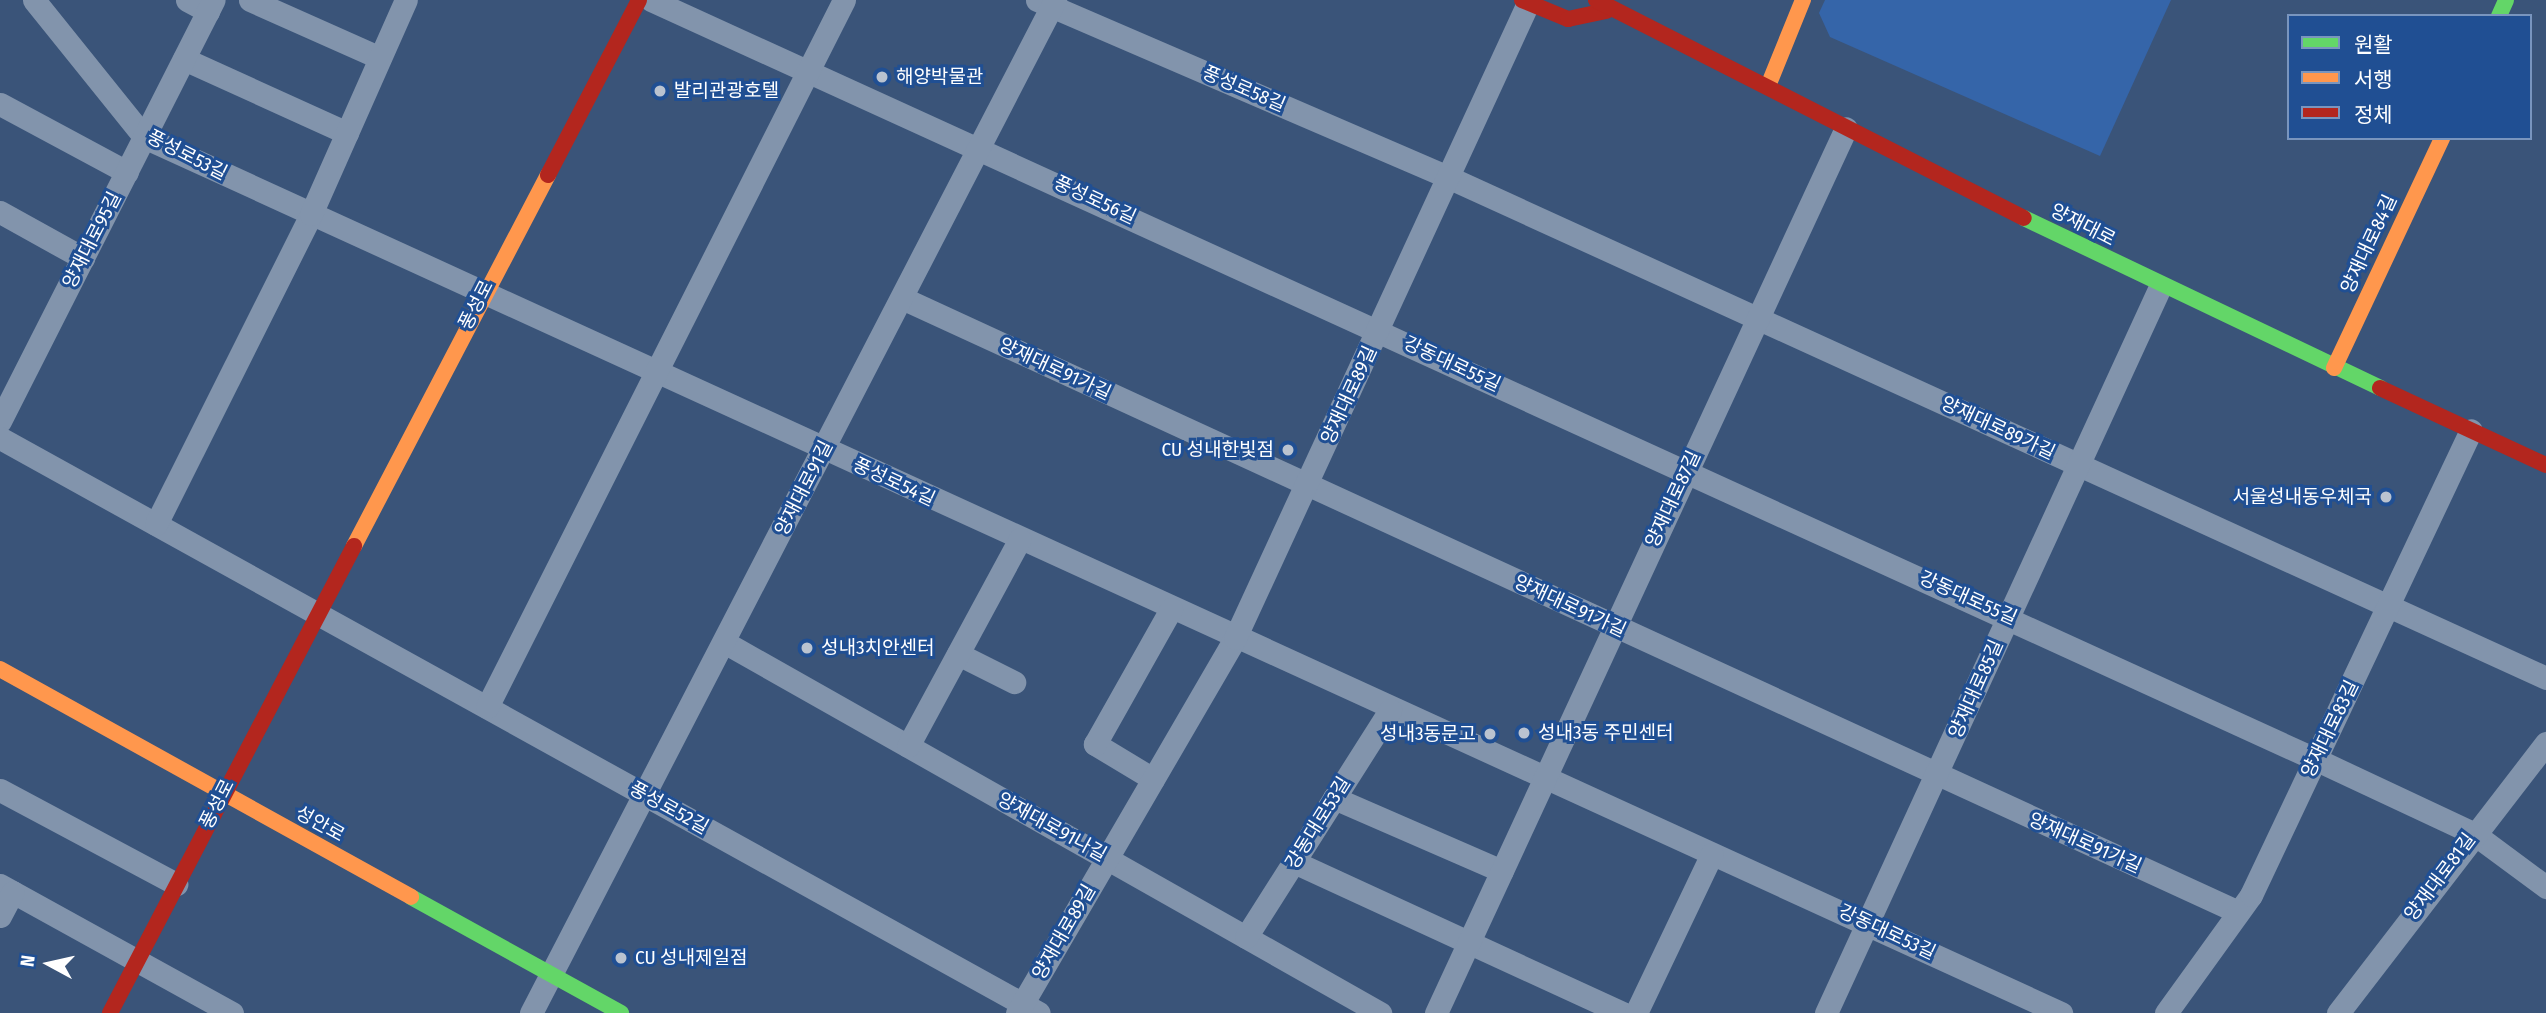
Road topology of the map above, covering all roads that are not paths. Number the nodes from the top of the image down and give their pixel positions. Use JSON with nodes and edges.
{"nodes":[{"id":1,"x":34,"y":0,"type":"edge"},
{"id":2,"x":187,"y":0,"type":"edge"},
{"id":3,"x":250,"y":0,"type":"edge"},
{"id":4,"x":406,"y":0,"type":"edge"},
{"id":5,"x":639,"y":0,"type":"edge"},
{"id":6,"x":651,"y":0,"type":"edge"},
{"id":7,"x":844,"y":0,"type":"edge"},
{"id":8,"x":1803,"y":0,"type":"edge"},
{"id":9,"x":1525,"y":1,"type":"edge"},
{"id":10,"x":1048,"y":2,"type":"edge"},
{"id":11,"x":211,"y":5,"type":"edge"},
{"id":12,"x":1601,"y":6,"type":"edge"},
{"id":13,"x":380,"y":58,"type":"junction"},
{"id":14,"x":184,"y":59,"type":"junction"},
{"id":15,"x":810,"y":72,"type":"junction"},
{"id":16,"x":1768,"y":86,"type":"junction"},
{"id":17,"x":0,"y":104,"type":"edge"},
{"id":18,"x":1846,"y":128,"type":"junction"},
{"id":19,"x":346,"y":133,"type":"junction"},
{"id":20,"x":144,"y":137,"type":"junction"},
{"id":21,"x":2441,"y":140,"type":"edge"},
{"id":22,"x":980,"y":147,"type":"junction"},
{"id":23,"x":127,"y":172,"type":"junction"},
{"id":24,"x":1450,"y":178,"type":"junction"},
{"id":25,"x":0,"y":212,"type":"edge"},
{"id":26,"x":310,"y":214,"type":"junction"},
{"id":27,"x":83,"y":258,"type":"junction"},
{"id":28,"x":2160,"y":288,"type":"junction"},
{"id":29,"x":483,"y":292,"type":"junction"},
{"id":30,"x":902,"y":298,"type":"junction"},
{"id":31,"x":1757,"y":318,"type":"junction"},
{"id":32,"x":1379,"y":330,"type":"junction"},
{"id":33,"x":2334,"y":368,"type":"junction"},
{"id":34,"x":654,"y":371,"type":"junction"},
{"id":35,"x":0,"y":421,"type":"edge"},
{"id":36,"x":2470,"y":430,"type":"junction"},
{"id":37,"x":0,"y":438,"type":"edge"},
{"id":38,"x":824,"y":449,"type":"junction"},
{"id":39,"x":2078,"y":465,"type":"junction"},
{"id":40,"x":2546,"y":465,"type":"edge"},
{"id":41,"x":1686,"y":472,"type":"junction"},
{"id":42,"x":1307,"y":485,"type":"junction"},
{"id":43,"x":156,"y":524,"type":"junction"},
{"id":44,"x":1020,"y":540,"type":"junction"},
{"id":45,"x":2390,"y":607,"type":"junction"},
{"id":46,"x":1171,"y":609,"type":"junction"},
{"id":47,"x":316,"y":611,"type":"junction"},
{"id":48,"x":2009,"y":616,"type":"junction"},
{"id":49,"x":1615,"y":627,"type":"junction"},
{"id":50,"x":1235,"y":638,"type":"junction"},
{"id":51,"x":724,"y":642,"type":"junction"},
{"id":52,"x":958,"y":654,"type":"junction"},
{"id":53,"x":0,"y":669,"type":"edge"},
{"id":54,"x":2546,"y":678,"type":"edge"},
{"id":55,"x":1014,"y":682,"type":"dead end"},
{"id":56,"x":487,"y":706,"type":"junction"},
{"id":57,"x":1391,"y":710,"type":"junction"},
{"id":58,"x":2546,"y":743,"type":"edge"},
{"id":59,"x":908,"y":746,"type":"junction"},
{"id":60,"x":2315,"y":759,"type":"junction"},
{"id":61,"x":1936,"y":776,"type":"junction"},
{"id":62,"x":1153,"y":779,"type":"junction"},
{"id":63,"x":1544,"y":780,"type":"junction"},
{"id":64,"x":0,"y":790,"type":"edge"},
{"id":65,"x":222,"y":794,"type":"junction"},
{"id":66,"x":644,"y":795,"type":"junction"},
{"id":67,"x":1334,"y":798,"type":"junction"},
{"id":68,"x":2473,"y":833,"type":"junction"},
{"id":69,"x":1712,"y":854,"type":"junction"},
{"id":70,"x":1107,"y":858,"type":"junction"},
{"id":71,"x":1294,"y":862,"type":"junction"},
{"id":72,"x":1502,"y":871,"type":"junction"},
{"id":73,"x":176,"y":884,"type":"junction"},
{"id":74,"x":2546,"y":887,"type":"edge"},
{"id":75,"x":6,"y":888,"type":"edge"},
{"id":76,"x":2238,"y":912,"type":"junction"},
{"id":77,"x":0,"y":916,"type":"edge"},
{"id":78,"x":1869,"y":923,"type":"junction"},
{"id":79,"x":1246,"y":937,"type":"junction"},
{"id":80,"x":1468,"y":945,"type":"junction"},
{"id":81,"x":137,"y":960,"type":"junction"},
{"id":82,"x":551,"y":975,"type":"junction"},
{"id":83,"x":1026,"y":1010,"type":"edge"},
{"id":84,"x":110,"y":1013,"type":"edge"},
{"id":85,"x":232,"y":1013,"type":"edge"},
{"id":86,"x":531,"y":1013,"type":"edge"},
{"id":87,"x":621,"y":1013,"type":"edge"},
{"id":88,"x":1380,"y":1013,"type":"edge"},
{"id":89,"x":1436,"y":1013,"type":"edge"},
{"id":90,"x":1623,"y":1013,"type":"edge"},
{"id":91,"x":1636,"y":1013,"type":"edge"},
{"id":92,"x":1826,"y":1013,"type":"edge"},
{"id":93,"x":2061,"y":1013,"type":"edge"},
{"id":94,"x":2166,"y":1013,"type":"edge"},
{"id":95,"x":2338,"y":1013,"type":"edge"}],
"edges":[{"from":1,"to":20,"type":"street","name":"풍성로53길"},
{"from":2,"to":11,"type":"street","name":"양재대로95길"},
{"from":3,"to":13,"type":"street"},
{"from":4,"to":13,"type":"street"},
{"from":5,"to":29,"type":"street","name":"풍성로"},
{"from":6,"to":15,"type":"street","name":"풍성로56길"},
{"from":7,"to":15,"type":"street"},
{"from":8,"to":16,"type":"street"},
{"from":9,"to":12,"type":"street","name":"양재대로"},
{"from":9,"to":24,"type":"street","name":"양재대로89길"},
{"from":10,"to":22,"type":"street","name":"양재대로91길"},
{"from":10,"to":24,"type":"street","name":"풍성로58길"},
{"from":11,"to":14,"type":"street","name":"양재대로95길"},
{"from":12,"to":16,"type":"street","name":"양재대로"},
{"from":13,"to":19,"type":"street"},
{"from":14,"to":19,"type":"street"},
{"from":14,"to":20,"type":"street","name":"양재대로95길"},
{"from":15,"to":22,"type":"street","name":"풍성로56길"},
{"from":15,"to":34,"type":"street"},
{"from":16,"to":18,"type":"street","name":"양재대로"},
{"from":17,"to":23,"type":"street"},
{"from":18,"to":28,"type":"street","name":"양재대로"},
{"from":18,"to":31,"type":"street","name":"양재대로87길"},
{"from":19,"to":26,"type":"street"},
{"from":20,"to":23,"type":"street","name":"양재대로95길"},
{"from":20,"to":26,"type":"street","name":"풍성로53길"},
{"from":21,"to":33,"type":"street","name":"양재대로84길"},
{"from":22,"to":30,"type":"street","name":"양재대로91길"},
{"from":22,"to":32,"type":"street","name":"풍성로56길"},
{"from":23,"to":27,"type":"street","name":"양재대로95길"},
{"from":24,"to":31,"type":"street","name":"양재대로89가길"},
{"from":24,"to":32,"type":"street","name":"양재대로89길"},
{"from":25,"to":27,"type":"street"},
{"from":26,"to":29,"type":"street","name":"풍성로53길"},
{"from":26,"to":43,"type":"street"},
{"from":27,"to":35,"type":"street","name":"양재대로95길"},
{"from":28,"to":33,"type":"street","name":"양재대로"},
{"from":28,"to":39,"type":"street","name":"양재대로85길"},
{"from":29,"to":34,"type":"street","name":"풍성로54길"},
{"from":29,"to":47,"type":"street","name":"풍성로"},
{"from":30,"to":38,"type":"street","name":"양재대로91길"},
{"from":30,"to":42,"type":"street","name":"양재대로91가길"},
{"from":31,"to":39,"type":"street","name":"양재대로89가길"},
{"from":31,"to":41,"type":"street","name":"양재대로87길"},
{"from":32,"to":41,"type":"street","name":"강동대로55길"},
{"from":32,"to":42,"type":"street","name":"양재대로89길"},
{"from":33,"to":36,"type":"street","name":"양재대로"},
{"from":34,"to":38,"type":"street","name":"풍성로54길"},
{"from":34,"to":56,"type":"street"},
{"from":36,"to":40,"type":"street","name":"양재대로"},
{"from":36,"to":45,"type":"street","name":"양재대로83길"},
{"from":37,"to":43,"type":"street"},
{"from":38,"to":44,"type":"street","name":"풍성로54길"},
{"from":38,"to":51,"type":"street","name":"양재대로91길"},
{"from":39,"to":45,"type":"street","name":"양재대로89가길"},
{"from":39,"to":48,"type":"street","name":"양재대로85길"},
{"from":41,"to":48,"type":"street","name":"강동대로55길"},
{"from":41,"to":49,"type":"street","name":"양재대로87길"},
{"from":42,"to":49,"type":"street","name":"양재대로91가길"},
{"from":42,"to":50,"type":"street","name":"양재대로89길"},
{"from":43,"to":47,"type":"street"},
{"from":44,"to":46,"type":"street","name":"풍성로54길"},
{"from":44,"to":52,"type":"street"},
{"from":45,"to":54,"type":"street","name":"양재대로89가길"},
{"from":45,"to":60,"type":"street","name":"양재대로83길"},
{"from":46,"to":50,"type":"street","name":"풍성로54길"},
{"from":46,"to":62,"type":"street"},
{"from":47,"to":56,"type":"street","name":"풍성로52길"},
{"from":47,"to":65,"type":"street","name":"풍성로"},
{"from":48,"to":60,"type":"street","name":"강동대로55길"},
{"from":48,"to":61,"type":"street","name":"양재대로85길"},
{"from":49,"to":61,"type":"street","name":"양재대로91가길"},
{"from":49,"to":63,"type":"street","name":"양재대로87길"},
{"from":50,"to":57,"type":"street","name":"강동대로53길"},
{"from":50,"to":62,"type":"street","name":"양재대로89길"},
{"from":51,"to":59,"type":"street","name":"양재대로91나길"},
{"from":51,"to":66,"type":"street","name":"양재대로91길"},
{"from":52,"to":55,"type":"street"},
{"from":52,"to":59,"type":"street"},
{"from":53,"to":65,"type":"street","name":"성안로"},
{"from":56,"to":66,"type":"street","name":"풍성로52길"},
{"from":57,"to":63,"type":"street","name":"강동대로53길"},
{"from":57,"to":67,"type":"street","name":"강동대로53길"},
{"from":58,"to":68,"type":"street","name":"양재대로81길"},
{"from":59,"to":70,"type":"street","name":"양재대로91나길"},
{"from":60,"to":68,"type":"street","name":"강동대로55길"},
{"from":60,"to":76,"type":"street","name":"양재대로83길"},
{"from":61,"to":76,"type":"street","name":"양재대로91가길"},
{"from":61,"to":78,"type":"street","name":"양재대로85길"},
{"from":62,"to":70,"type":"street","name":"양재대로89길"},
{"from":63,"to":69,"type":"street","name":"강동대로53길"},
{"from":63,"to":72,"type":"street","name":"양재대로87길"},
{"from":64,"to":73,"type":"street"},
{"from":65,"to":73,"type":"street","name":"풍성로"},
{"from":65,"to":82,"type":"street","name":"성안로"},
{"from":66,"to":82,"type":"street","name":"양재대로91길"},
{"from":66,"to":83,"type":"street","name":"풍성로52길"},
{"from":67,"to":71,"type":"street","name":"강동대로53길"},
{"from":67,"to":72,"type":"street"},
{"from":68,"to":74,"type":"street","name":"강동대로55길"},
{"from":68,"to":95,"type":"street","name":"양재대로81길"},
{"from":69,"to":78,"type":"street","name":"강동대로53길"},
{"from":69,"to":91,"type":"street"},
{"from":70,"to":79,"type":"street","name":"양재대로91나길"},
{"from":70,"to":83,"type":"street","name":"양재대로89길"},
{"from":71,"to":79,"type":"street","name":"강동대로53길"},
{"from":71,"to":80,"type":"street"},
{"from":72,"to":80,"type":"street","name":"양재대로87길"},
{"from":73,"to":81,"type":"street","name":"풍성로"},
{"from":75,"to":77,"type":"street"},
{"from":75,"to":81,"type":"street"},
{"from":76,"to":94,"type":"street","name":"양재대로83길"},
{"from":78,"to":92,"type":"street","name":"양재대로85길"},
{"from":78,"to":93,"type":"street","name":"강동대로53길"},
{"from":79,"to":88,"type":"street","name":"양재대로91나길"},
{"from":80,"to":89,"type":"street","name":"양재대로87길"},
{"from":80,"to":90,"type":"street"},
{"from":81,"to":84,"type":"street","name":"풍성로"},
{"from":81,"to":85,"type":"street"},
{"from":82,"to":86,"type":"street","name":"양재대로91길"},
{"from":82,"to":87,"type":"street","name":"성안로"}]}
